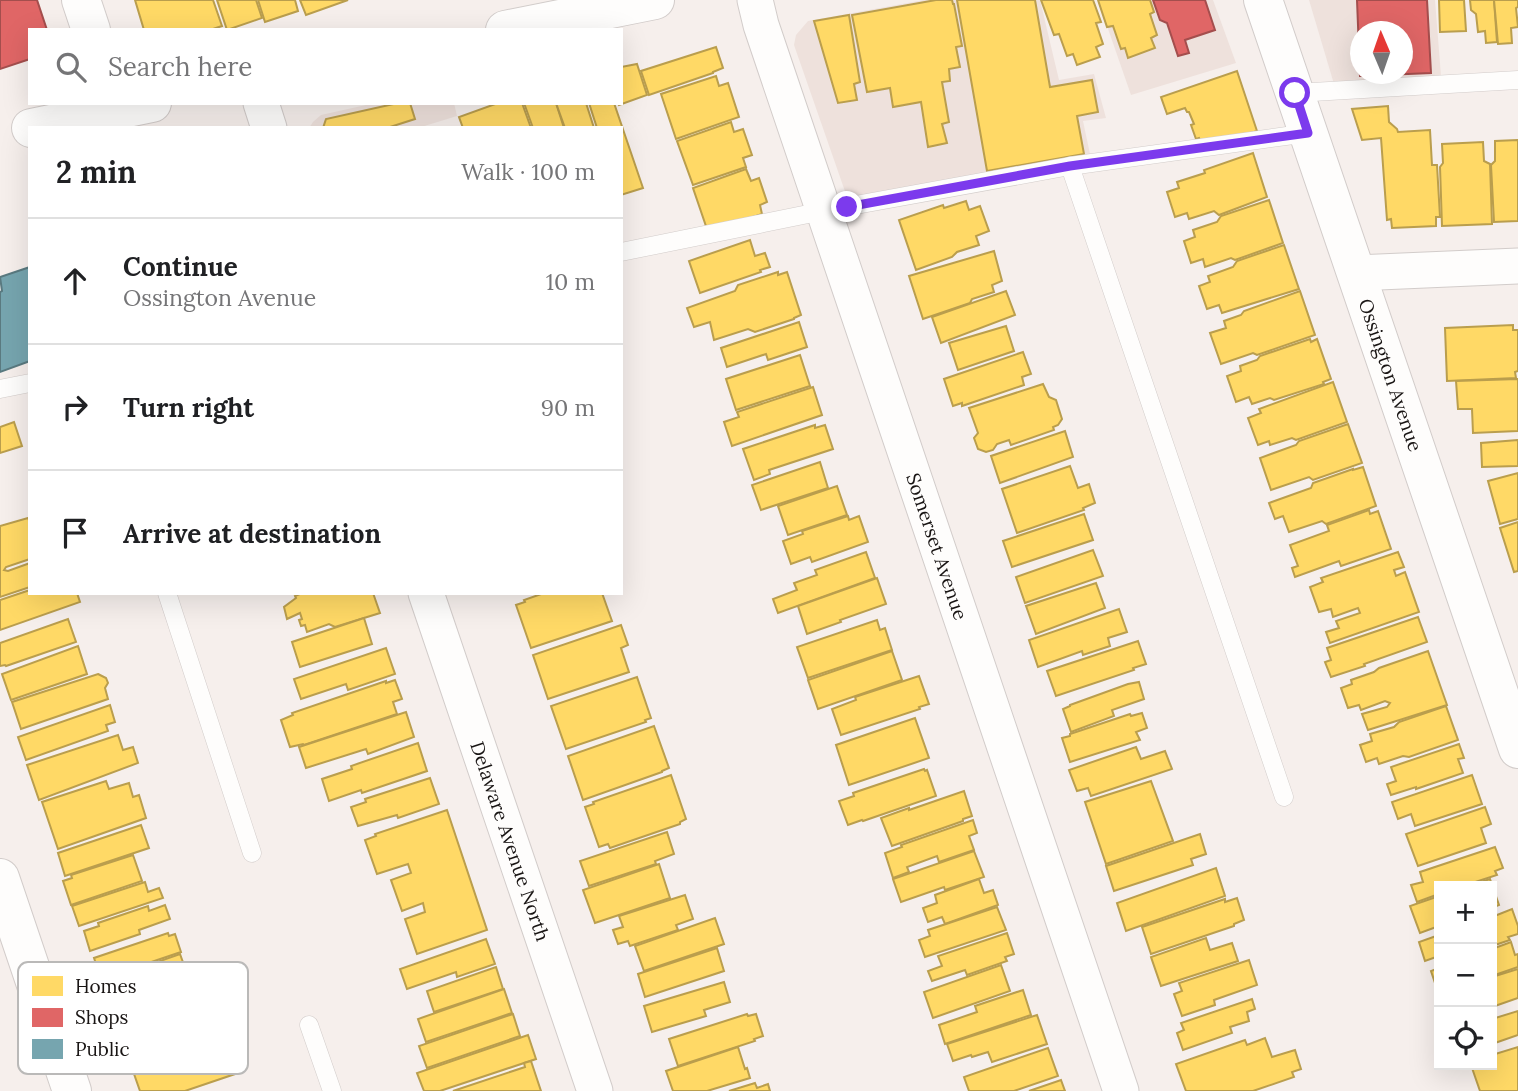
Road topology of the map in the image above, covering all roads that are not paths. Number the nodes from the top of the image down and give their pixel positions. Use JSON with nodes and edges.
{"nodes":[{"id":1,"x":81,"y":0,"type":"edge"},
{"id":2,"x":655,"y":0,"type":"edge"},
{"id":3,"x":755,"y":0,"type":"edge"},
{"id":4,"x":1263,"y":0,"type":"edge"},
{"id":5,"x":567,"y":9,"type":"edge"},
{"id":6,"x":90,"y":28,"type":"edge"},
{"id":7,"x":511,"y":28,"type":"edge"},
{"id":8,"x":1518,"y":80,"type":"edge"},
{"id":9,"x":1295,"y":93,"type":"junction"},
{"id":10,"x":262,"y":105,"type":"edge"},
{"id":11,"x":128,"y":106,"type":"edge"},
{"id":12,"x":39,"y":126,"type":"edge"},
{"id":13,"x":268,"y":126,"type":"edge"},
{"id":14,"x":28,"y":128,"type":"edge"},
{"id":15,"x":1308,"y":133,"type":"junction"},
{"id":16,"x":0,"y":134,"type":"edge"},
{"id":17,"x":1070,"y":166,"type":"junction"},
{"id":18,"x":823,"y":211,"type":"junction"},
{"id":19,"x":623,"y":252,"type":"edge"},
{"id":20,"x":1518,"y":266,"type":"edge"},
{"id":21,"x":1356,"y":273,"type":"junction"},
{"id":22,"x":28,"y":383,"type":"edge"},
{"id":23,"x":0,"y":389,"type":"edge"},
{"id":24,"x":168,"y":595,"type":"edge"},
{"id":25,"x":427,"y":595,"type":"edge"},
{"id":26,"x":1518,"y":749,"type":"edge"},
{"id":27,"x":1284,"y":797,"type":"dead end"},
{"id":28,"x":252,"y":853,"type":"dead end"},
{"id":29,"x":0,"y":878,"type":"edge"},
{"id":30,"x":28,"y":962,"type":"edge"},
{"id":31,"x":309,"y":1025,"type":"dead end"},
{"id":32,"x":66,"y":1074,"type":"edge"},
{"id":33,"x":72,"y":1091,"type":"edge"},
{"id":34,"x":332,"y":1091,"type":"edge"},
{"id":35,"x":595,"y":1091,"type":"edge"},
{"id":36,"x":1121,"y":1091,"type":"edge"}],
"edges":[{"from":1,"to":6,"type":"street"},
{"from":2,"to":5,"type":"street"},
{"from":3,"to":18,"type":"street","name":"Somerset Avenue"},
{"from":4,"to":9,"type":"street","name":"Ossington Avenue"},
{"from":5,"to":7,"type":"street"},
{"from":8,"to":9,"type":"lane"},
{"from":9,"to":15,"type":"street","name":"Ossington Avenue"},
{"from":10,"to":13,"type":"street"},
{"from":11,"to":12,"type":"street"},
{"from":14,"to":16,"type":"street"},
{"from":15,"to":17,"type":"lane"},
{"from":15,"to":21,"type":"street","name":"Ossington Avenue"},
{"from":17,"to":18,"type":"lane"},
{"from":17,"to":27,"type":"lane"},
{"from":18,"to":19,"type":"lane"},
{"from":18,"to":36,"type":"street","name":"Somerset Avenue"},
{"from":20,"to":21,"type":"street"},
{"from":21,"to":26,"type":"street","name":"Ossington Avenue"},
{"from":22,"to":23,"type":"lane"},
{"from":24,"to":28,"type":"lane"},
{"from":25,"to":35,"type":"street","name":"Delaware Avenue North"},
{"from":29,"to":30,"type":"street"},
{"from":31,"to":34,"type":"lane"},
{"from":32,"to":33,"type":"street"}]}
